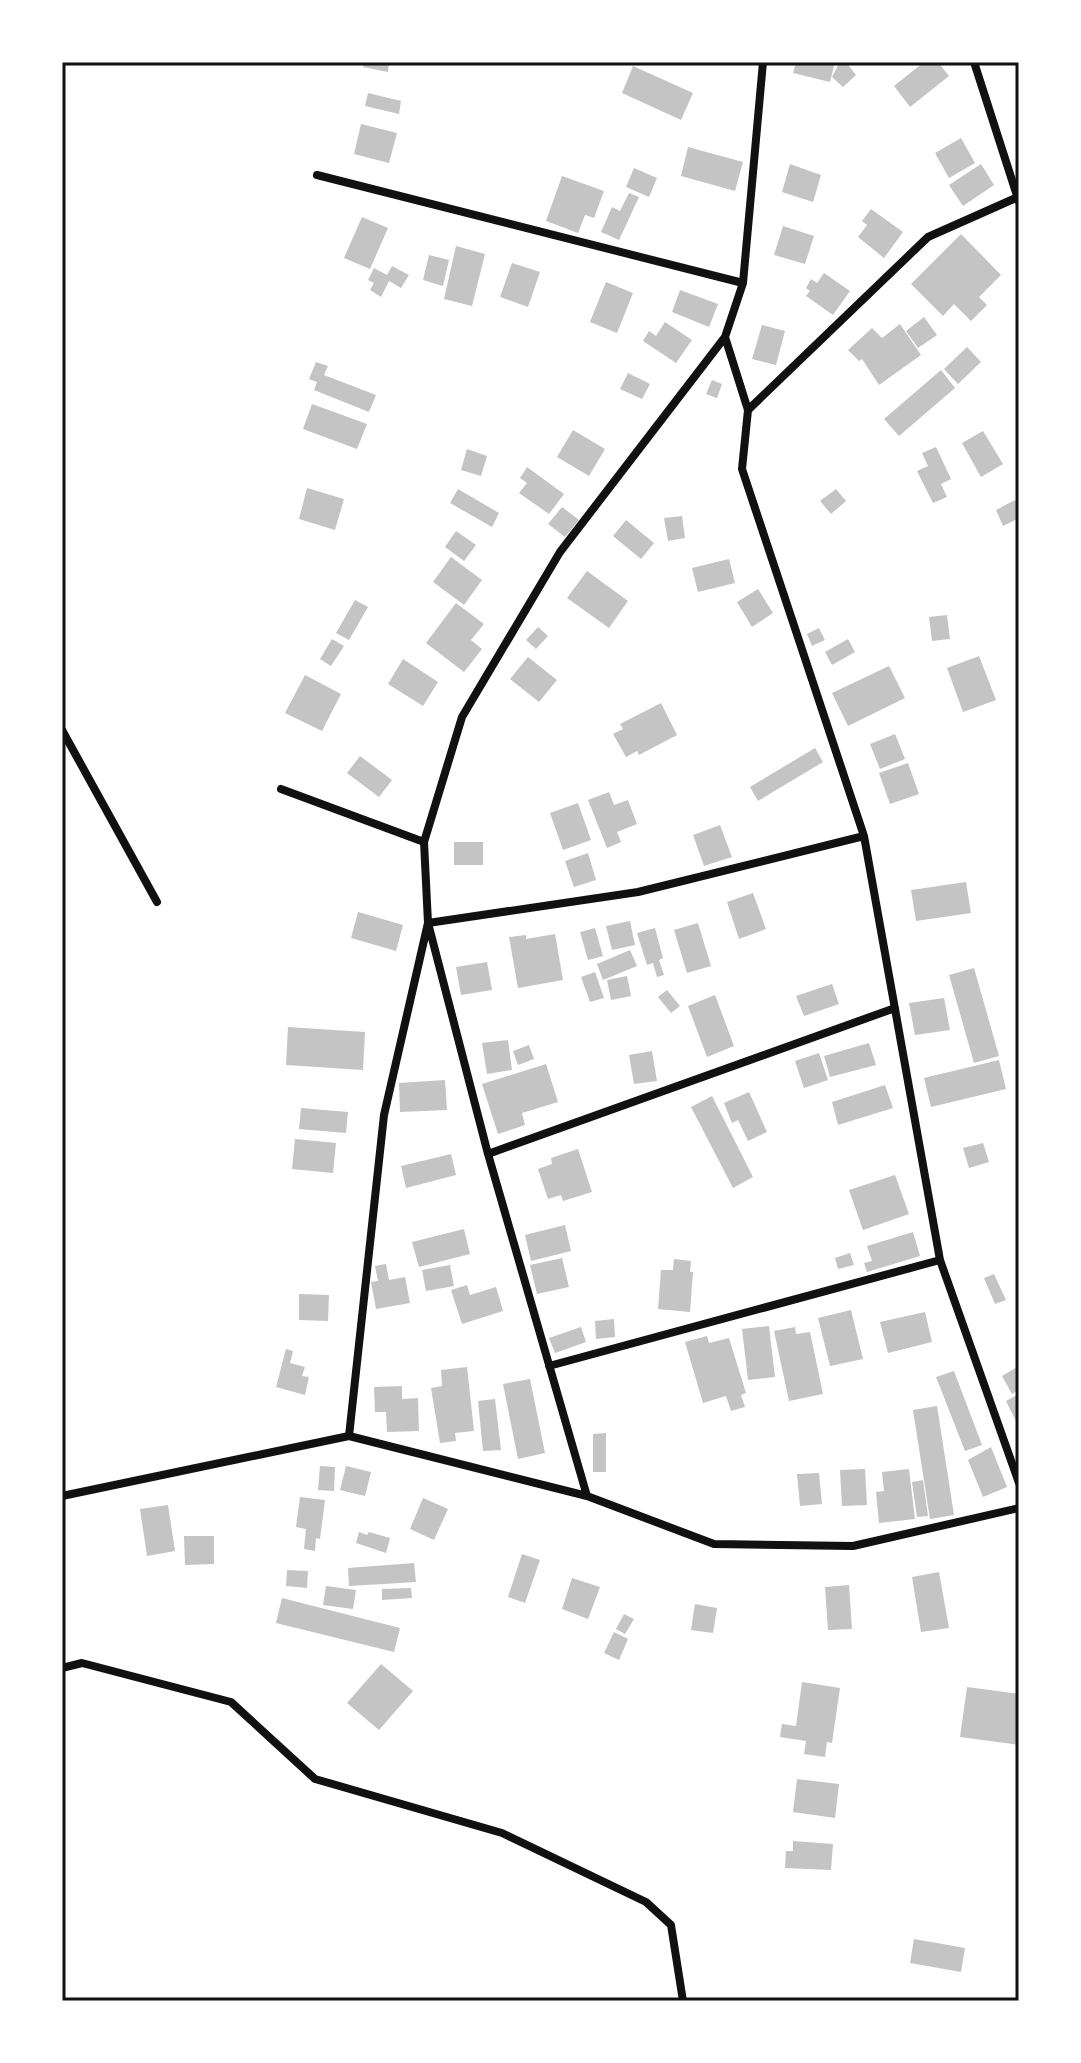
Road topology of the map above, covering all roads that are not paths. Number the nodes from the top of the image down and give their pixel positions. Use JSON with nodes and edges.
{"nodes":[{"id":1,"x":763,"y":62,"type":"edge"},
{"id":2,"x":974,"y":62,"type":"edge"},
{"id":3,"x":317,"y":175,"type":"dead end"},
{"id":4,"x":1018,"y":199,"type":"edge"},
{"id":5,"x":743,"y":283,"type":"junction"},
{"id":6,"x":725,"y":337,"type":"junction"},
{"id":7,"x":748,"y":410,"type":"junction"},
{"id":8,"x":62,"y":730,"type":"edge"},
{"id":9,"x":281,"y":789,"type":"dead end"},
{"id":10,"x":864,"y":836,"type":"junction"},
{"id":11,"x":424,"y":842,"type":"junction"},
{"id":12,"x":157,"y":902,"type":"dead end"},
{"id":13,"x":428,"y":923,"type":"junction"},
{"id":14,"x":895,"y":1008,"type":"junction"},
{"id":15,"x":488,"y":1154,"type":"junction"},
{"id":16,"x":940,"y":1260,"type":"junction"},
{"id":17,"x":549,"y":1366,"type":"junction"},
{"id":18,"x":349,"y":1436,"type":"junction"},
{"id":19,"x":1019,"y":1483,"type":"edge"},
{"id":20,"x":62,"y":1496,"type":"edge"},
{"id":21,"x":587,"y":1496,"type":"junction"},
{"id":22,"x":1019,"y":1508,"type":"edge"},
{"id":23,"x":62,"y":1668,"type":"edge"},
{"id":24,"x":683,"y":2001,"type":"edge"}],
"edges":[{"from":1,"to":5,"type":"street"},
{"from":2,"to":4,"type":"street"},
{"from":3,"to":5,"type":"street"},
{"from":4,"to":7,"type":"street"},
{"from":5,"to":6,"type":"street"},
{"from":6,"to":7,"type":"street"},
{"from":6,"to":11,"type":"street"},
{"from":7,"to":10,"type":"street"},
{"from":8,"to":12,"type":"street"},
{"from":9,"to":11,"type":"street"},
{"from":10,"to":13,"type":"street"},
{"from":10,"to":14,"type":"street"},
{"from":11,"to":13,"type":"street"},
{"from":13,"to":15,"type":"street"},
{"from":13,"to":18,"type":"street"},
{"from":14,"to":15,"type":"street"},
{"from":14,"to":16,"type":"street"},
{"from":15,"to":17,"type":"street"},
{"from":16,"to":17,"type":"street"},
{"from":16,"to":19,"type":"street"},
{"from":17,"to":21,"type":"street"},
{"from":18,"to":20,"type":"street"},
{"from":18,"to":21,"type":"street"},
{"from":21,"to":22,"type":"street"},
{"from":23,"to":24,"type":"street"}]}
